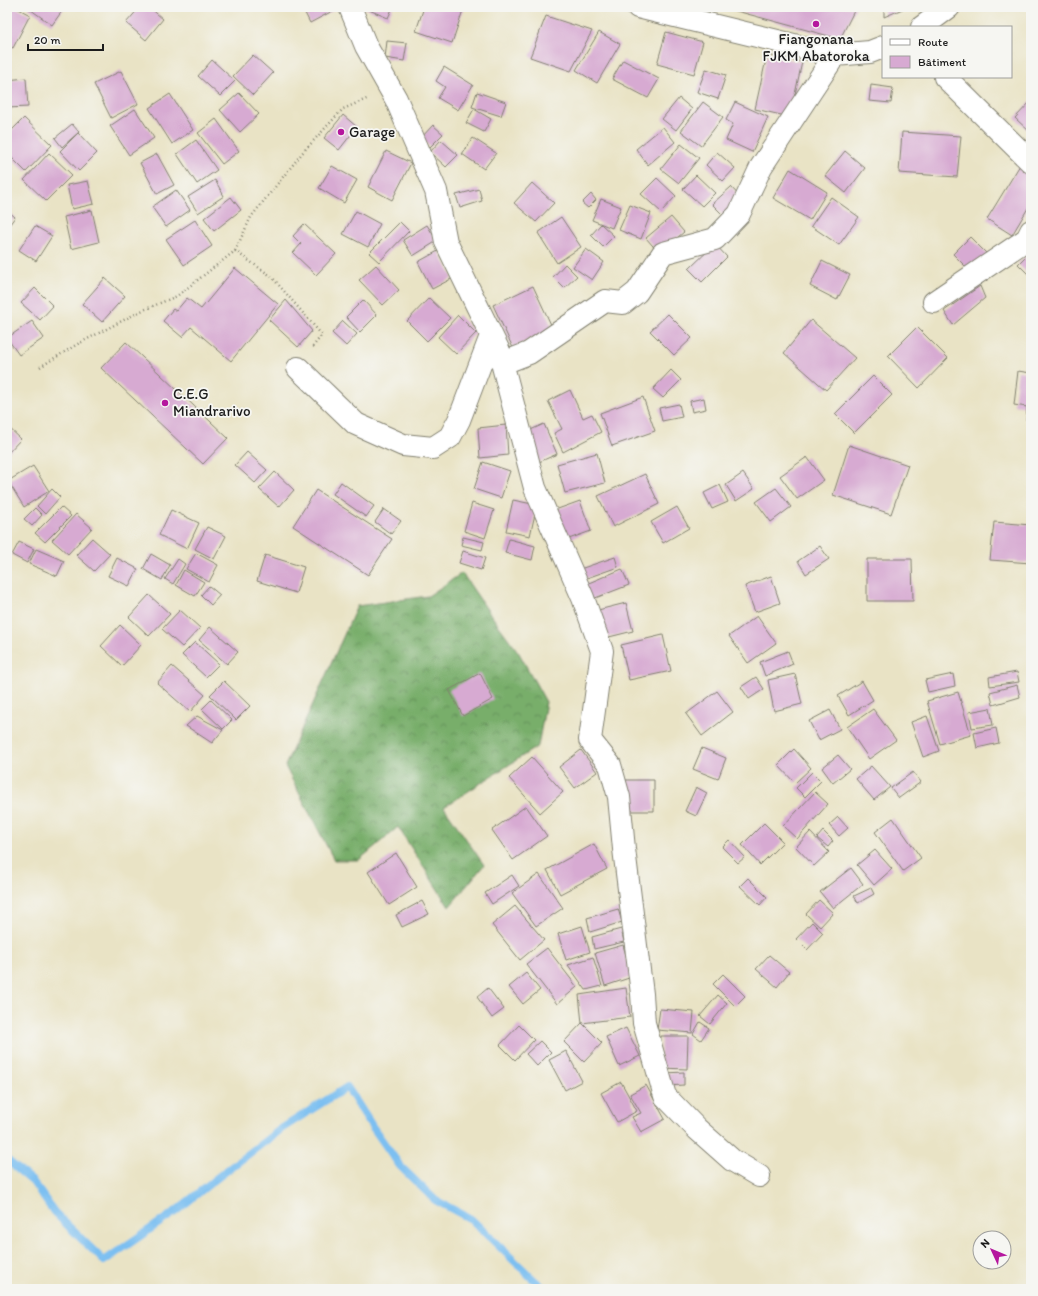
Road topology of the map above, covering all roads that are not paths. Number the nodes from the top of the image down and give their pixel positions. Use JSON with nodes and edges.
{"nodes":[{"id":1,"x":350,"y":7,"type":"edge"},
{"id":2,"x":638,"y":7,"type":"edge"},
{"id":3,"x":949,"y":7,"type":"edge"},
{"id":4,"x":923,"y":26,"type":"edge"},
{"id":5,"x":882,"y":47,"type":"edge"},
{"id":6,"x":835,"y":55,"type":"junction"},
{"id":7,"x":946,"y":78,"type":"edge"},
{"id":8,"x":1031,"y":162,"type":"edge"},
{"id":9,"x":1031,"y":231,"type":"edge"},
{"id":10,"x":934,"y":302,"type":"dead end"},
{"id":11,"x":491,"y":336,"type":"junction"},
{"id":12,"x":503,"y":363,"type":"junction"},
{"id":13,"x":298,"y":368,"type":"road end"},
{"id":14,"x":759,"y":1176,"type":"dead end"}],
"edges":[{"from":1,"to":11,"type":"street"},
{"from":2,"to":6,"type":"street"},
{"from":3,"to":4,"type":"street"},
{"from":5,"to":6,"type":"street"},
{"from":6,"to":12,"type":"street"},
{"from":7,"to":8,"type":"street"},
{"from":9,"to":10,"type":"street"},
{"from":11,"to":12,"type":"street"},
{"from":11,"to":13,"type":"street"},
{"from":12,"to":14,"type":"street"}]}
